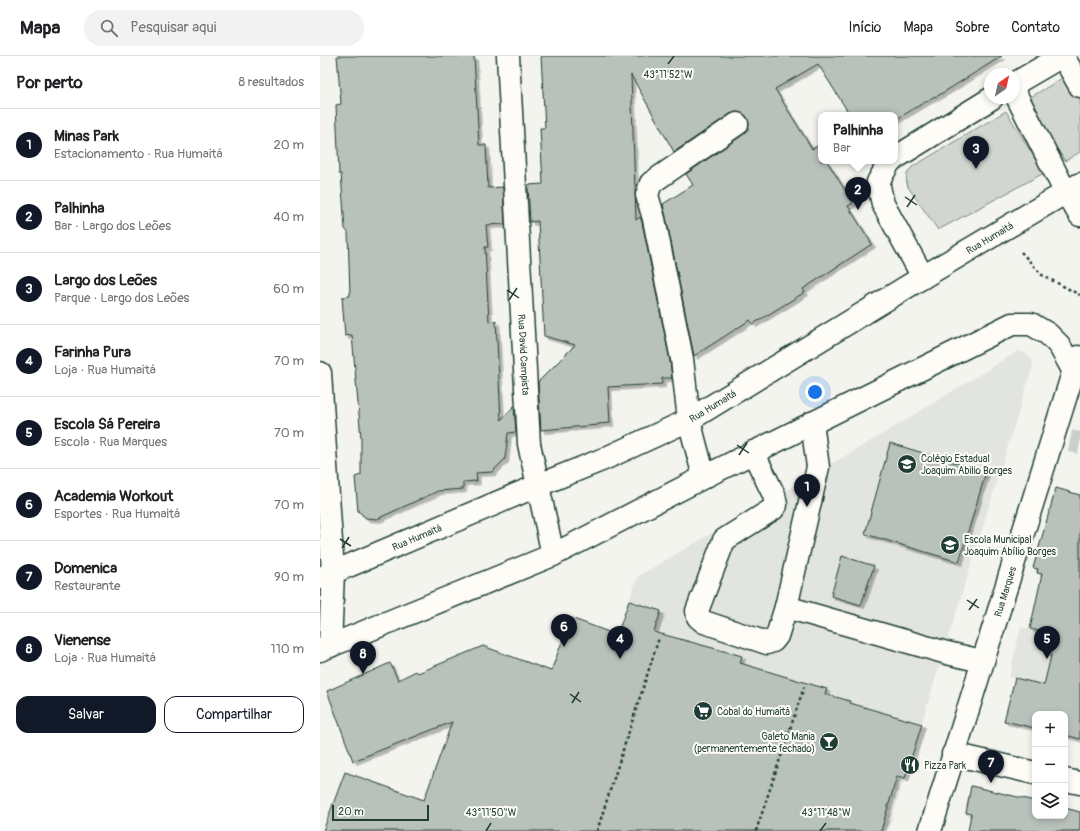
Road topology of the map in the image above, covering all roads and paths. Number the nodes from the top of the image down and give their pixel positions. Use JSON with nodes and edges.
{"nodes":[{"id":1,"x":508,"y":56,"type":"edge"},
{"id":2,"x":1062,"y":56,"type":"edge"},
{"id":3,"x":1032,"y":64,"type":"edge"},
{"id":4,"x":1020,"y":77,"type":"edge"},
{"id":5,"x":1080,"y":86,"type":"edge"},
{"id":6,"x":1020,"y":101,"type":"edge"},
{"id":7,"x":984,"y":103,"type":"edge"},
{"id":8,"x":737,"y":124,"type":"dead end"},
{"id":9,"x":898,"y":156,"type":"edge"},
{"id":10,"x":888,"y":164,"type":"edge"},
{"id":11,"x":1073,"y":188,"type":"edge"},
{"id":12,"x":1080,"y":215,"type":"edge"},
{"id":13,"x":1019,"y":250,"type":"dead end"},
{"id":14,"x":923,"y":277,"type":"junction"},
{"id":15,"x":1080,"y":295,"type":"edge"},
{"id":16,"x":1077,"y":361,"type":"edge"},
{"id":17,"x":320,"y":373,"type":"edge"},
{"id":18,"x":689,"y":420,"type":"junction"},
{"id":19,"x":812,"y":423,"type":"junction"},
{"id":20,"x":753,"y":452,"type":"junction"},
{"id":21,"x":704,"y":477,"type":"junction"},
{"id":22,"x":539,"y":485,"type":"junction"},
{"id":23,"x":553,"y":556,"type":"junction"},
{"id":24,"x":327,"y":575,"type":"edge"},
{"id":25,"x":786,"y":607,"type":"junction"},
{"id":26,"x":659,"y":638,"type":"dead end"},
{"id":27,"x":325,"y":648,"type":"edge"},
{"id":28,"x":982,"y":661,"type":"junction"},
{"id":29,"x":804,"y":687,"type":"dead end"},
{"id":30,"x":953,"y":754,"type":"junction"},
{"id":31,"x":1032,"y":772,"type":"edge"},
{"id":32,"x":1068,"y":781,"type":"edge"},
{"id":33,"x":1080,"y":783,"type":"edge"},
{"id":34,"x":597,"y":831,"type":"edge"},
{"id":35,"x":756,"y":831,"type":"edge"},
{"id":36,"x":930,"y":831,"type":"edge"}],
"edges":[{"from":1,"to":22,"type":"street","name":"Rua David Campista"},
{"from":2,"to":3,"type":"street"},
{"from":2,"to":5,"type":"street"},
{"from":3,"to":4,"type":"street"},
{"from":6,"to":11,"type":"street"},
{"from":7,"to":9,"type":"street"},
{"from":8,"to":18,"type":"street"},
{"from":10,"to":14,"type":"street"},
{"from":11,"to":12,"type":"street"},
{"from":11,"to":14,"type":"street","name":"Rua Humaitá"},
{"from":13,"to":15,"type":"path"},
{"from":14,"to":18,"type":"street","name":"Rua Humaitá"},
{"from":16,"to":19,"type":"street"},
{"from":16,"to":28,"type":"street","name":"Rua Marques"},
{"from":17,"to":24,"type":"street"},
{"from":18,"to":21,"type":"street"},
{"from":18,"to":22,"type":"street","name":"Rua Humaitá"},
{"from":19,"to":20,"type":"street"},
{"from":19,"to":25,"type":"street"},
{"from":20,"to":21,"type":"street"},
{"from":20,"to":25,"type":"street"},
{"from":21,"to":23,"type":"street"},
{"from":22,"to":23,"type":"street","name":"Rua David Campista"},
{"from":22,"to":24,"type":"street","name":"Rua Humaitá"},
{"from":23,"to":27,"type":"street"},
{"from":24,"to":27,"type":"street"},
{"from":25,"to":28,"type":"street"},
{"from":26,"to":34,"type":"path"},
{"from":28,"to":30,"type":"street","name":"Rua Marques"},
{"from":29,"to":35,"type":"path"},
{"from":30,"to":31,"type":"street"},
{"from":30,"to":36,"type":"street","name":"Rua Marques"},
{"from":32,"to":33,"type":"street"}]}
